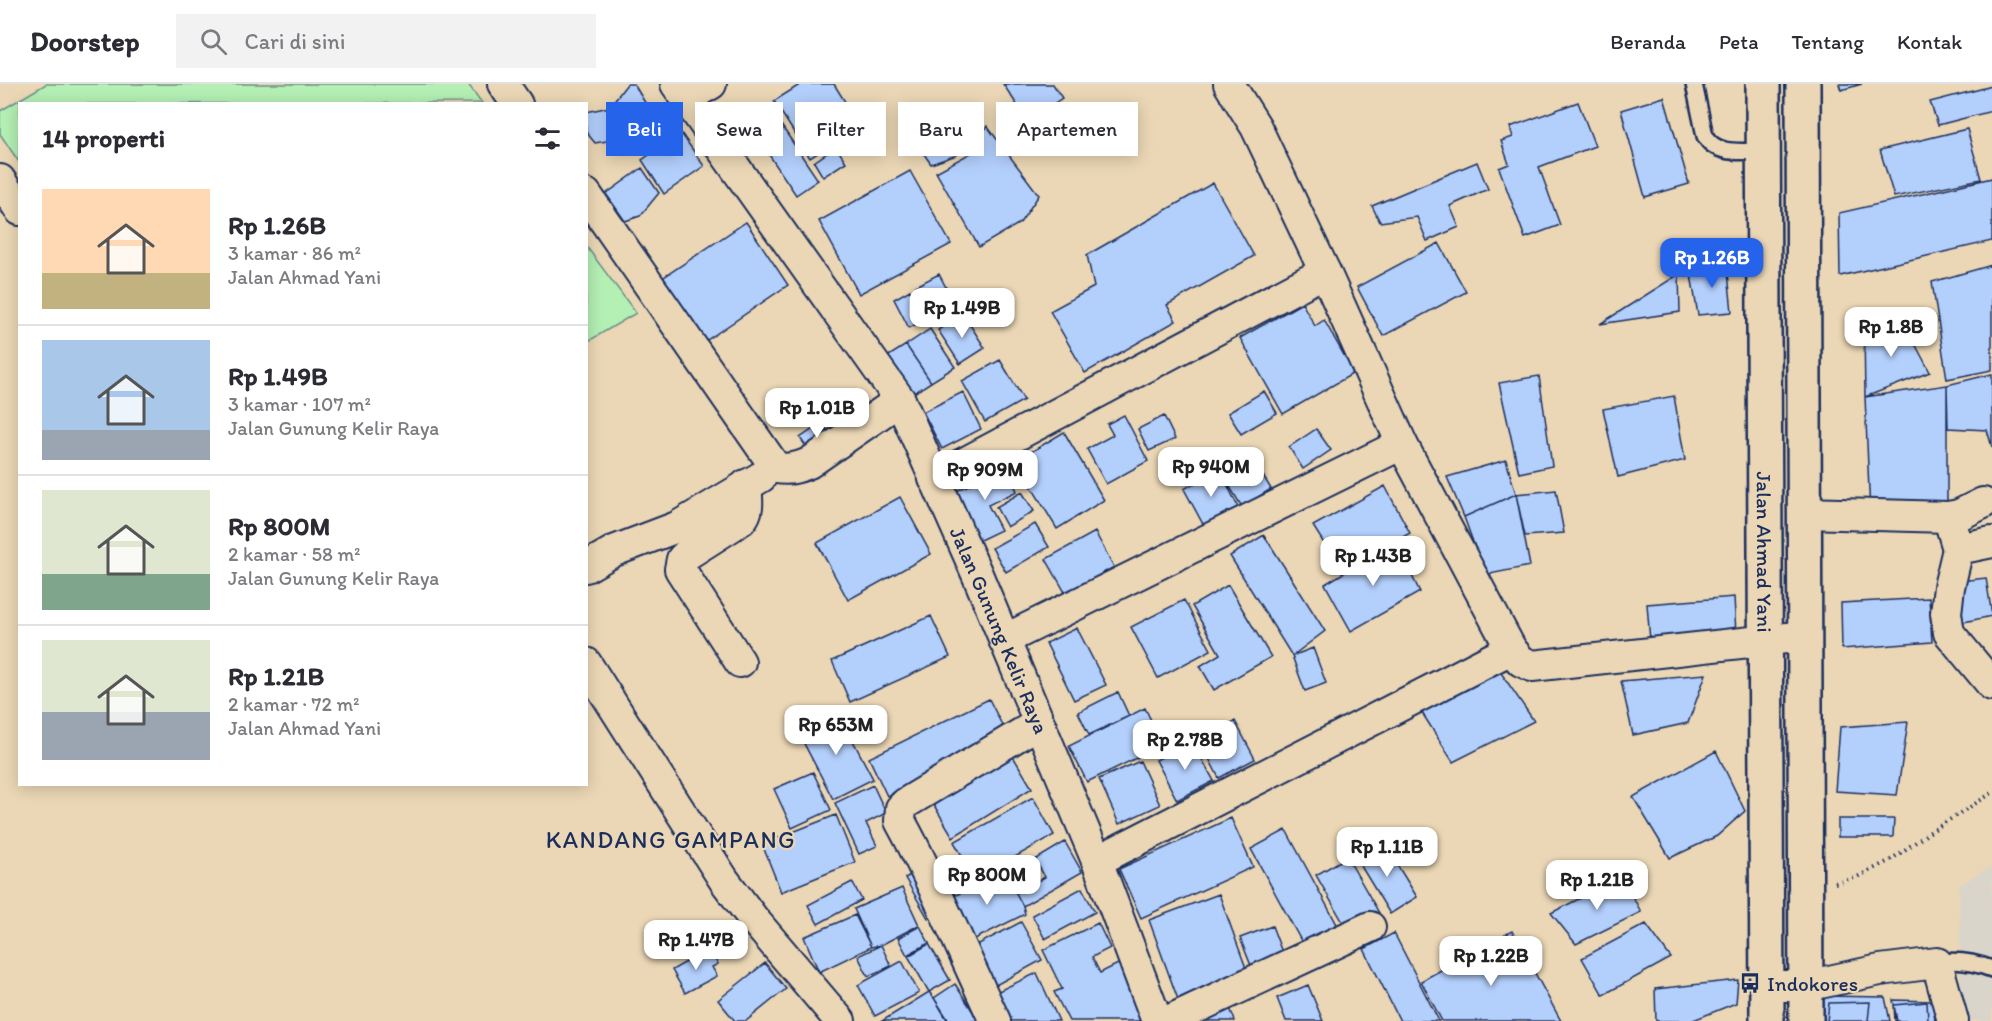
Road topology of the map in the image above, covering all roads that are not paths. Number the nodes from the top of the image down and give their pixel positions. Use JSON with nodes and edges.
{"nodes":[{"id":1,"x":503,"y":84,"type":"edge"},
{"id":2,"x":1229,"y":84,"type":"edge"},
{"id":3,"x":1694,"y":84,"type":"edge"},
{"id":4,"x":1763,"y":84,"type":"edge"},
{"id":5,"x":1803,"y":84,"type":"edge"},
{"id":6,"x":691,"y":89,"type":"edge"},
{"id":7,"x":516,"y":102,"type":"edge"},
{"id":8,"x":1762,"y":151,"type":"junction"},
{"id":9,"x":0,"y":180,"type":"edge"},
{"id":10,"x":588,"y":197,"type":"edge"},
{"id":11,"x":18,"y":207,"type":"edge"},
{"id":12,"x":1325,"y":272,"type":"junction"},
{"id":13,"x":908,"y":419,"type":"junction"},
{"id":14,"x":1402,"y":444,"type":"junction"},
{"id":15,"x":776,"y":468,"type":"junction"},
{"id":16,"x":934,"y":479,"type":"junction"},
{"id":17,"x":747,"y":497,"type":"junction"},
{"id":18,"x":1983,"y":503,"type":"dead end"},
{"id":19,"x":1804,"y":513,"type":"junction"},
{"id":20,"x":1948,"y":517,"type":"junction"},
{"id":21,"x":1992,"y":542,"type":"edge"},
{"id":22,"x":1958,"y":549,"type":"junction"},
{"id":23,"x":588,"y":566,"type":"edge"},
{"id":24,"x":1805,"y":636,"type":"junction"},
{"id":25,"x":1004,"y":640,"type":"junction"},
{"id":26,"x":1766,"y":640,"type":"junction"},
{"id":27,"x":1511,"y":649,"type":"junction"},
{"id":28,"x":740,"y":662,"type":"dead end"},
{"id":29,"x":588,"y":666,"type":"edge"},
{"id":30,"x":1992,"y":685,"type":"edge"},
{"id":31,"x":1039,"y":723,"type":"junction"},
{"id":32,"x":1097,"y":861,"type":"junction"},
{"id":33,"x":1370,"y":927,"type":"dead end"},
{"id":34,"x":1937,"y":963,"type":"junction"},
{"id":35,"x":1992,"y":969,"type":"edge"},
{"id":36,"x":1806,"y":975,"type":"junction"},
{"id":37,"x":1767,"y":976,"type":"junction"},
{"id":38,"x":840,"y":1021,"type":"edge"},
{"id":39,"x":995,"y":1021,"type":"edge"},
{"id":40,"x":1158,"y":1021,"type":"edge"},
{"id":41,"x":1168,"y":1021,"type":"edge"},
{"id":42,"x":1767,"y":1021,"type":"edge"},
{"id":43,"x":1806,"y":1021,"type":"edge"},
{"id":44,"x":1953,"y":1021,"type":"edge"}],
"edges":[{"from":1,"to":7,"type":"street"},
{"from":2,"to":12,"type":"street"},
{"from":3,"to":8,"type":"lane"},
{"from":4,"to":8,"type":"main road","name":"Jalan Ahmad Yani"},
{"from":5,"to":19,"type":"main road","name":"Jalan Ahmad Yani"},
{"from":6,"to":13,"type":"street","name":"Jalan Gunung Kelir Raya"},
{"from":8,"to":26,"type":"main road","name":"Jalan Ahmad Yani"},
{"from":9,"to":11,"type":"street"},
{"from":10,"to":15,"type":"street"},
{"from":12,"to":14,"type":"street"},
{"from":12,"to":16,"type":"street"},
{"from":13,"to":15,"type":"street"},
{"from":13,"to":16,"type":"street","name":"Jalan Gunung Kelir Raya"},
{"from":14,"to":25,"type":"street"},
{"from":14,"to":27,"type":"street"},
{"from":15,"to":17,"type":"street"},
{"from":16,"to":25,"type":"street","name":"Jalan Gunung Kelir Raya"},
{"from":17,"to":23,"type":"street"},
{"from":17,"to":28,"type":"street"},
{"from":18,"to":20,"type":"street"},
{"from":19,"to":20,"type":"street"},
{"from":19,"to":24,"type":"main road","name":"Jalan Ahmad Yani"},
{"from":20,"to":22,"type":"street"},
{"from":21,"to":22,"type":"street"},
{"from":22,"to":30,"type":"street"},
{"from":24,"to":26,"type":"street"},
{"from":24,"to":36,"type":"main road","name":"Jalan Ahmad Yani"},
{"from":25,"to":31,"type":"street","name":"Jalan Gunung Kelir Raya"},
{"from":26,"to":27,"type":"street"},
{"from":26,"to":37,"type":"main road","name":"Jalan Ahmad Yani"},
{"from":27,"to":32,"type":"street"},
{"from":29,"to":38,"type":"street"},
{"from":31,"to":32,"type":"street","name":"Jalan Gunung Kelir Raya"},
{"from":31,"to":39,"type":"street"},
{"from":32,"to":40,"type":"street","name":"Jalan Gunung Kelir Raya"},
{"from":33,"to":41,"type":"street"},
{"from":34,"to":35,"type":"lane"},
{"from":34,"to":36,"type":"street"},
{"from":34,"to":44,"type":"street"},
{"from":36,"to":37,"type":"street"},
{"from":36,"to":43,"type":"main road","name":"Jalan Ahmad Yani"},
{"from":37,"to":42,"type":"main road","name":"Jalan Ahmad Yani"}]}
